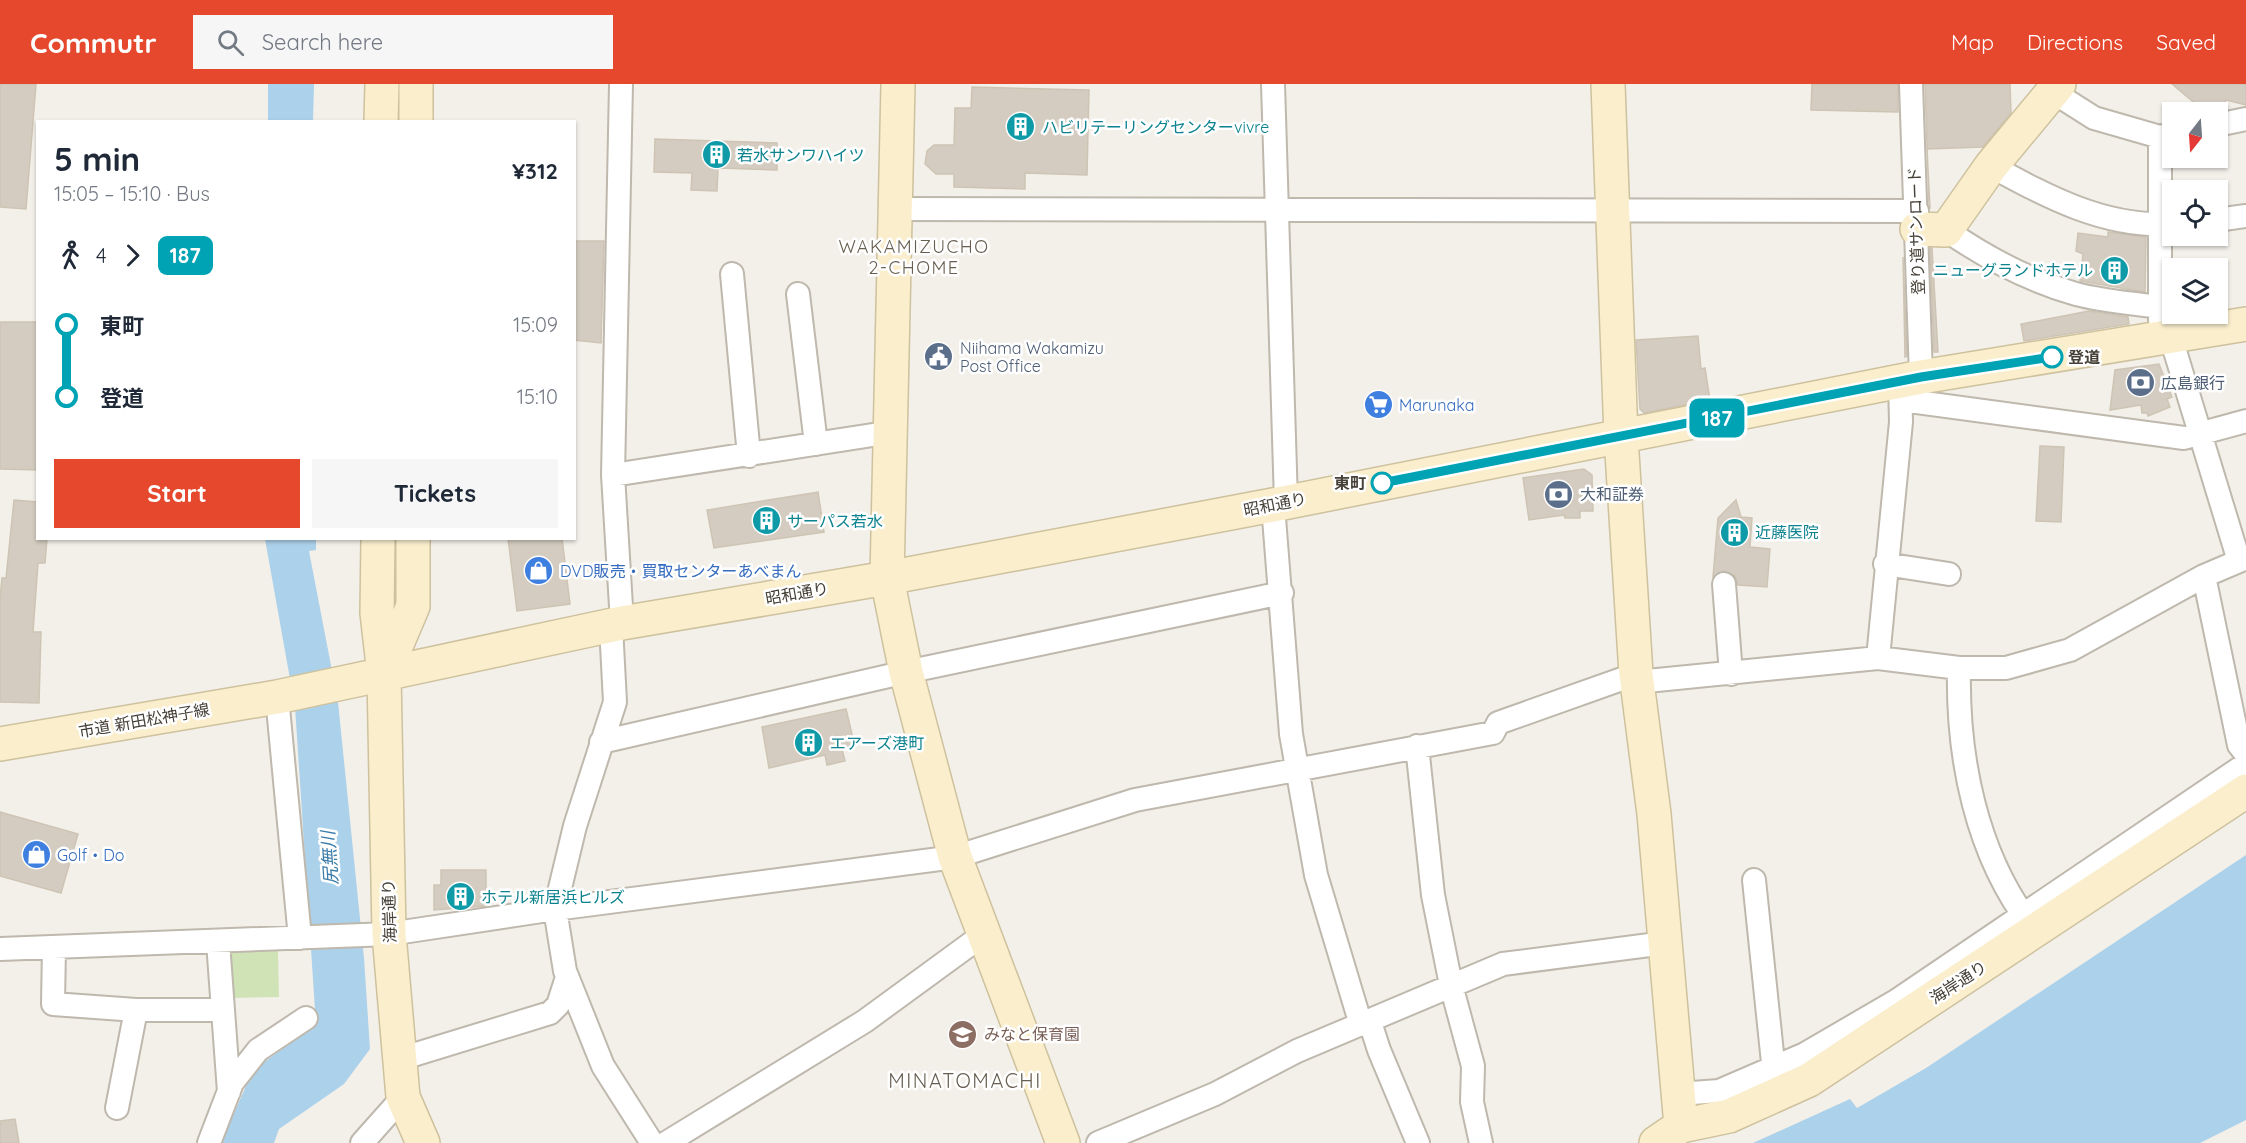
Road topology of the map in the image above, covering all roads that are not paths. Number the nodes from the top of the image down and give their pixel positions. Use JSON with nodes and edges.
{"nodes":[{"id":1,"x":382,"y":84,"type":"edge"},
{"id":2,"x":416,"y":84,"type":"edge"},
{"id":3,"x":621,"y":84,"type":"edge"},
{"id":4,"x":898,"y":84,"type":"edge"},
{"id":5,"x":1273,"y":84,"type":"edge"},
{"id":6,"x":1608,"y":84,"type":"edge"},
{"id":7,"x":1911,"y":84,"type":"edge"},
{"id":8,"x":2056,"y":88,"type":"edge"},
{"id":9,"x":2246,"y":119,"type":"edge"},
{"id":10,"x":381,"y":120,"type":"edge"},
{"id":11,"x":416,"y":120,"type":"edge"},
{"id":12,"x":2228,"y":123,"type":"edge"},
{"id":13,"x":2162,"y":135,"type":"edge"},
{"id":14,"x":1991,"y":166,"type":"junction"},
{"id":15,"x":895,"y":209,"type":"junction"},
{"id":16,"x":1612,"y":210,"type":"junction"},
{"id":17,"x":1277,"y":212,"type":"junction"},
{"id":18,"x":2246,"y":216,"type":"edge"},
{"id":19,"x":2228,"y":218,"type":"edge"},
{"id":20,"x":1927,"y":223,"type":"junction"},
{"id":21,"x":2162,"y":224,"type":"edge"},
{"id":22,"x":2165,"y":246,"type":"edge"},
{"id":23,"x":732,"y":274,"type":"dead end"},
{"id":24,"x":798,"y":294,"type":"dead end"},
{"id":25,"x":2159,"y":307,"type":"junction"},
{"id":26,"x":2246,"y":324,"type":"edge"},
{"id":27,"x":2166,"y":339,"type":"junction"},
{"id":28,"x":1908,"y":386,"type":"junction"},
{"id":29,"x":2246,"y":421,"type":"edge"},
{"id":30,"x":892,"y":432,"type":"junction"},
{"id":31,"x":2200,"y":432,"type":"junction"},
{"id":32,"x":1621,"y":437,"type":"junction"},
{"id":33,"x":816,"y":444,"type":"junction"},
{"id":34,"x":750,"y":456,"type":"junction"},
{"id":35,"x":613,"y":475,"type":"junction"},
{"id":36,"x":1280,"y":503,"type":"junction"},
{"id":37,"x":378,"y":540,"type":"edge"},
{"id":38,"x":414,"y":540,"type":"edge"},
{"id":39,"x":2243,"y":559,"type":"edge"},
{"id":40,"x":1885,"y":564,"type":"junction"},
{"id":41,"x":1949,"y":574,"type":"dead end"},
{"id":42,"x":2204,"y":576,"type":"junction"},
{"id":43,"x":886,"y":578,"type":"junction"},
{"id":44,"x":1724,"y":585,"type":"dead end"},
{"id":45,"x":1282,"y":593,"type":"junction"},
{"id":46,"x":616,"y":624,"type":"junction"},
{"id":47,"x":1878,"y":658,"type":"junction"},
{"id":48,"x":1959,"y":668,"type":"junction"},
{"id":49,"x":906,"y":672,"type":"junction"},
{"id":50,"x":384,"y":674,"type":"junction"},
{"id":51,"x":1731,"y":674,"type":"junction"},
{"id":52,"x":1637,"y":678,"type":"junction"},
{"id":53,"x":340,"y":684,"type":"joint"},
{"id":54,"x":283,"y":696,"type":"junction"},
{"id":55,"x":602,"y":742,"type":"junction"},
{"id":56,"x":0,"y":744,"type":"edge"},
{"id":57,"x":1417,"y":746,"type":"junction"},
{"id":58,"x":2246,"y":754,"type":"edge"},
{"id":59,"x":2246,"y":764,"type":"edge"},
{"id":60,"x":1297,"y":769,"type":"junction"},
{"id":61,"x":2246,"y":791,"type":"edge"},
{"id":62,"x":955,"y":857,"type":"junction"},
{"id":63,"x":1754,"y":880,"type":"dead end"},
{"id":64,"x":555,"y":909,"type":"junction"},
{"id":65,"x":2029,"y":923,"type":"junction"},
{"id":66,"x":984,"y":934,"type":"junction"},
{"id":67,"x":376,"y":935,"type":"junction"},
{"id":68,"x":305,"y":938,"type":"junction"},
{"id":69,"x":218,"y":942,"type":"junction"},
{"id":70,"x":1665,"y":943,"type":"junction"},
{"id":71,"x":54,"y":947,"type":"junction"},
{"id":72,"x":0,"y":949,"type":"edge"},
{"id":73,"x":567,"y":977,"type":"junction"},
{"id":74,"x":1451,"y":985,"type":"junction"},
{"id":75,"x":136,"y":1010,"type":"junction"},
{"id":76,"x":222,"y":1010,"type":"junction"},
{"id":77,"x":306,"y":1018,"type":"dead end"},
{"id":78,"x":1365,"y":1023,"type":"junction"},
{"id":79,"x":400,"y":1059,"type":"junction"},
{"id":80,"x":1775,"y":1081,"type":"junction"},
{"id":81,"x":229,"y":1092,"type":"junction"},
{"id":82,"x":403,"y":1097,"type":"junction"},
{"id":83,"x":117,"y":1108,"type":"dead end"},
{"id":84,"x":1671,"y":1121,"type":"edge"},
{"id":85,"x":208,"y":1143,"type":"edge"},
{"id":86,"x":362,"y":1143,"type":"edge"},
{"id":87,"x":423,"y":1143,"type":"edge"},
{"id":88,"x":652,"y":1143,"type":"edge"},
{"id":89,"x":666,"y":1143,"type":"edge"},
{"id":90,"x":1063,"y":1143,"type":"edge"},
{"id":91,"x":1098,"y":1143,"type":"edge"},
{"id":92,"x":1418,"y":1143,"type":"edge"},
{"id":93,"x":1481,"y":1143,"type":"edge"}],
"edges":[{"from":1,"to":10,"type":"street"},
{"from":2,"to":11,"type":"street"},
{"from":3,"to":35,"type":"street"},
{"from":4,"to":15,"type":"street"},
{"from":5,"to":17,"type":"street"},
{"from":6,"to":16,"type":"street"},
{"from":7,"to":20,"type":"street","name":"登り道サンロード"},
{"from":8,"to":13,"type":"street"},
{"from":8,"to":14,"type":"street"},
{"from":9,"to":12,"type":"street"},
{"from":14,"to":20,"type":"street"},
{"from":14,"to":21,"type":"street"},
{"from":15,"to":17,"type":"street"},
{"from":15,"to":30,"type":"street"},
{"from":16,"to":17,"type":"street"},
{"from":16,"to":20,"type":"street"},
{"from":16,"to":32,"type":"street"},
{"from":17,"to":36,"type":"street"},
{"from":18,"to":19,"type":"street"},
{"from":20,"to":25,"type":"street"},
{"from":20,"to":28,"type":"street","name":"登り道サンロード"},
{"from":22,"to":25,"type":"street"},
{"from":23,"to":34,"type":"street"},
{"from":24,"to":33,"type":"street"},
{"from":25,"to":27,"type":"street"},
{"from":26,"to":27,"type":"street","name":"昭和通り"},
{"from":27,"to":28,"type":"street","name":"昭和通り"},
{"from":27,"to":31,"type":"street"},
{"from":28,"to":31,"type":"street"},
{"from":28,"to":32,"type":"street","name":"昭和通り"},
{"from":28,"to":40,"type":"street","name":"登り道サンロード"},
{"from":29,"to":31,"type":"street"},
{"from":30,"to":33,"type":"street"},
{"from":30,"to":43,"type":"street"},
{"from":31,"to":39,"type":"street"},
{"from":32,"to":36,"type":"street","name":"昭和通り"},
{"from":32,"to":52,"type":"street"},
{"from":33,"to":34,"type":"street"},
{"from":34,"to":35,"type":"street"},
{"from":35,"to":46,"type":"street"},
{"from":36,"to":43,"type":"street","name":"昭和通り"},
{"from":36,"to":45,"type":"street"},
{"from":37,"to":50,"type":"street","name":"海岸通り"},
{"from":38,"to":50,"type":"street"},
{"from":39,"to":42,"type":"street"},
{"from":40,"to":41,"type":"street"},
{"from":40,"to":47,"type":"street","name":"登り道サンロード"},
{"from":42,"to":48,"type":"street"},
{"from":42,"to":58,"type":"street"},
{"from":43,"to":46,"type":"street","name":"昭和通り"},
{"from":43,"to":49,"type":"street"},
{"from":44,"to":51,"type":"street"},
{"from":45,"to":49,"type":"street"},
{"from":45,"to":60,"type":"street"},
{"from":46,"to":50,"type":"street","name":"昭和通り"},
{"from":46,"to":55,"type":"street"},
{"from":47,"to":48,"type":"street"},
{"from":47,"to":51,"type":"street"},
{"from":48,"to":65,"type":"street"},
{"from":49,"to":55,"type":"street"},
{"from":49,"to":62,"type":"street"},
{"from":50,"to":53,"type":"street","name":"昭和通り"},
{"from":50,"to":67,"type":"street","name":"海岸通り"},
{"from":51,"to":52,"type":"street"},
{"from":52,"to":57,"type":"street"},
{"from":52,"to":70,"type":"street"},
{"from":53,"to":54,"type":"street","name":"市道 新田松神子線"},
{"from":54,"to":56,"type":"street","name":"市道 新田松神子線"},
{"from":54,"to":68,"type":"street"},
{"from":55,"to":64,"type":"street"},
{"from":57,"to":60,"type":"street"},
{"from":57,"to":74,"type":"street"},
{"from":59,"to":65,"type":"street"},
{"from":60,"to":62,"type":"street"},
{"from":60,"to":78,"type":"street"},
{"from":61,"to":65,"type":"street","name":"海岸通り"},
{"from":62,"to":64,"type":"street"},
{"from":62,"to":66,"type":"street"},
{"from":63,"to":80,"type":"street"},
{"from":64,"to":67,"type":"street"},
{"from":64,"to":73,"type":"street"},
{"from":65,"to":80,"type":"street","name":"海岸通り"},
{"from":66,"to":89,"type":"street"},
{"from":66,"to":90,"type":"street"},
{"from":67,"to":68,"type":"street"},
{"from":67,"to":79,"type":"street","name":"海岸通り"},
{"from":68,"to":69,"type":"street"},
{"from":69,"to":71,"type":"street"},
{"from":69,"to":76,"type":"street"},
{"from":70,"to":74,"type":"street"},
{"from":70,"to":84,"type":"street"},
{"from":71,"to":72,"type":"street"},
{"from":71,"to":75,"type":"street"},
{"from":73,"to":79,"type":"street"},
{"from":73,"to":88,"type":"street"},
{"from":74,"to":78,"type":"street"},
{"from":74,"to":93,"type":"street"},
{"from":75,"to":76,"type":"street"},
{"from":75,"to":83,"type":"street"},
{"from":76,"to":81,"type":"street"},
{"from":77,"to":81,"type":"street"},
{"from":78,"to":91,"type":"street"},
{"from":78,"to":92,"type":"street"},
{"from":79,"to":82,"type":"street","name":"海岸通り"},
{"from":80,"to":84,"type":"street","name":"海岸通り"},
{"from":81,"to":85,"type":"street"},
{"from":82,"to":86,"type":"street"},
{"from":82,"to":87,"type":"street","name":"海岸通り"}]}
